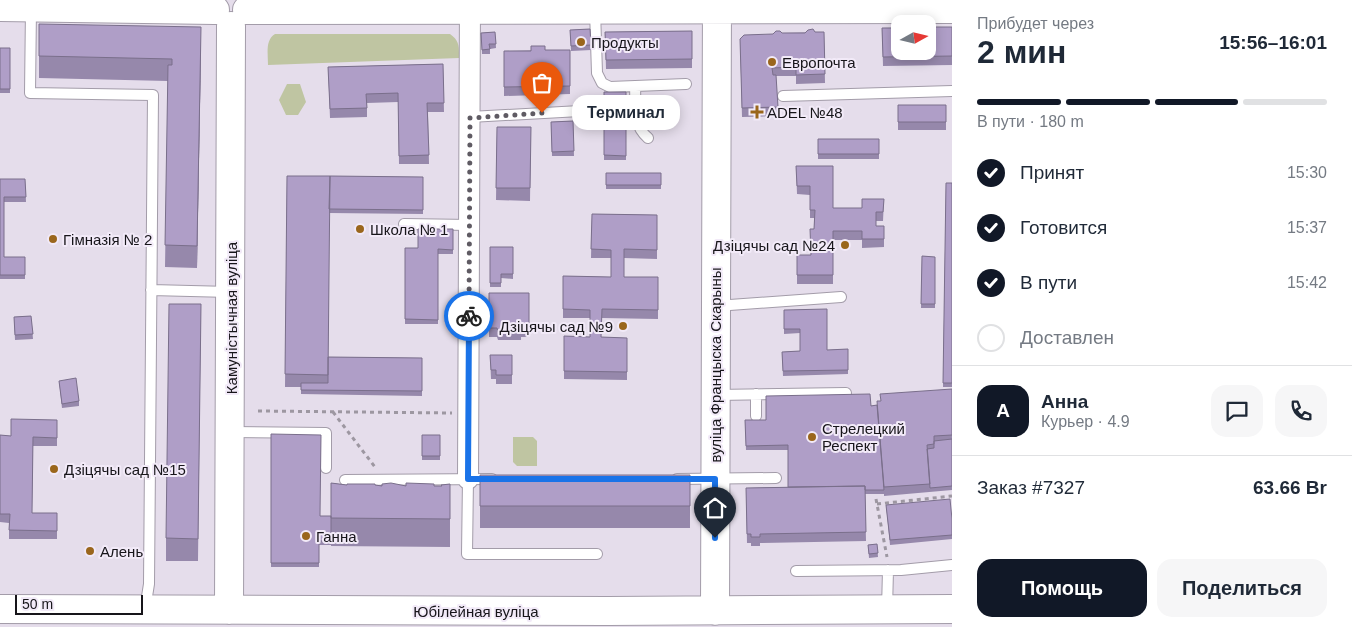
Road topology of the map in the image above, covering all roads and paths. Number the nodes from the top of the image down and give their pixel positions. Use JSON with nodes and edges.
{"nodes":[{"id":1,"x":85,"y":4,"type":"edge"},
{"id":2,"x":390,"y":5,"type":"edge"},
{"id":3,"x":470,"y":5,"type":"edge"},
{"id":4,"x":717,"y":5,"type":"edge"},
{"id":5,"x":0,"y":7,"type":"edge"},
{"id":6,"x":30,"y":7,"type":"junction"},
{"id":7,"x":231,"y":9,"type":"edge"},
{"id":8,"x":952,"y":9,"type":"edge"},
{"id":9,"x":594,"y":10,"type":"junction"},
{"id":10,"x":686,"y":84,"type":"dead end"},
{"id":11,"x":635,"y":86,"type":"junction"},
{"id":12,"x":952,"y":91,"type":"edge"},
{"id":13,"x":783,"y":96,"type":"dead end"},
{"id":14,"x":580,"y":111,"type":"dead end"},
{"id":15,"x":470,"y":118,"type":"junction"},
{"id":16,"x":648,"y":138,"type":"dead end"},
{"id":17,"x":404,"y":224,"type":"dead end"},
{"id":18,"x":470,"y":225,"type":"junction"},
{"id":19,"x":151,"y":290,"type":"junction"},
{"id":20,"x":231,"y":292,"type":"junction"},
{"id":21,"x":841,"y":298,"type":"dead end"},
{"id":22,"x":715,"y":306,"type":"junction"},
{"id":23,"x":846,"y":393,"type":"edge"},
{"id":24,"x":756,"y":394,"type":"junction"},
{"id":25,"x":715,"y":395,"type":"junction"},
{"id":26,"x":258,"y":411,"type":"dead end"},
{"id":27,"x":333,"y":412,"type":"junction"},
{"id":28,"x":468,"y":413,"type":"junction"},
{"id":29,"x":756,"y":416,"type":"dead end"},
{"id":30,"x":230,"y":432,"type":"junction"},
{"id":31,"x":326,"y":468,"type":"dead end"},
{"id":32,"x":776,"y":478,"type":"dead end"},
{"id":33,"x":468,"y":479,"type":"junction"},
{"id":34,"x":507,"y":479,"type":"edge"},
{"id":35,"x":665,"y":479,"type":"edge"},
{"id":36,"x":715,"y":479,"type":"junction"},
{"id":37,"x":345,"y":480,"type":"dead end"},
{"id":38,"x":385,"y":480,"type":"junction"},
{"id":39,"x":952,"y":496,"type":"edge"},
{"id":40,"x":876,"y":499,"type":"dead end"},
{"id":41,"x":877,"y":504,"type":"junction"},
{"id":42,"x":597,"y":554,"type":"dead end"},
{"id":43,"x":952,"y":565,"type":"edge"},
{"id":44,"x":796,"y":570,"type":"dead end"},
{"id":45,"x":888,"y":570,"type":"junction"},
{"id":46,"x":952,"y":609,"type":"edge"},
{"id":47,"x":229,"y":610,"type":"junction"},
{"id":48,"x":887,"y":610,"type":"junction"},
{"id":49,"x":715,"y":611,"type":"junction"},
{"id":50,"x":7,"y":612,"type":"edge"},
{"id":51,"x":144,"y":618,"type":"edge"}],
"edges":[{"from":1,"to":6,"type":"street"},
{"from":1,"to":7,"type":"street"},
{"from":2,"to":3,"type":"street"},
{"from":2,"to":7,"type":"street"},
{"from":3,"to":9,"type":"street"},
{"from":3,"to":15,"type":"street"},
{"from":4,"to":8,"type":"street"},
{"from":4,"to":9,"type":"street"},
{"from":4,"to":22,"type":"street","name":"вуліца Францыска Скарыны"},
{"from":5,"to":6,"type":"street"},
{"from":6,"to":19,"type":"lane"},
{"from":7,"to":20,"type":"street","name":"Камуністычная вуліца"},
{"from":9,"to":11,"type":"lane"},
{"from":10,"to":11,"type":"lane"},
{"from":11,"to":16,"type":"lane"},
{"from":12,"to":13,"type":"lane"},
{"from":14,"to":15,"type":"lane"},
{"from":15,"to":18,"type":"street"},
{"from":17,"to":18,"type":"lane"},
{"from":18,"to":28,"type":"street"},
{"from":19,"to":20,"type":"lane"},
{"from":19,"to":51,"type":"lane"},
{"from":20,"to":30,"type":"street","name":"Камуністычная вуліца"},
{"from":21,"to":22,"type":"lane"},
{"from":22,"to":25,"type":"street","name":"вуліца Францыска Скарыны"},
{"from":23,"to":24,"type":"lane"},
{"from":24,"to":25,"type":"lane"},
{"from":24,"to":29,"type":"lane"},
{"from":25,"to":36,"type":"street","name":"вуліца Францыска Скарыны"},
{"from":26,"to":27,"type":"path"},
{"from":27,"to":28,"type":"path"},
{"from":27,"to":38,"type":"path"},
{"from":28,"to":33,"type":"street"},
{"from":30,"to":31,"type":"lane"},
{"from":30,"to":47,"type":"street","name":"Камуністычная вуліца"},
{"from":32,"to":36,"type":"lane"},
{"from":33,"to":34,"type":"lane"},
{"from":33,"to":38,"type":"lane"},
{"from":33,"to":42,"type":"lane"},
{"from":35,"to":36,"type":"lane"},
{"from":36,"to":49,"type":"street","name":"вуліца Францыска Скарыны"},
{"from":37,"to":38,"type":"lane"},
{"from":39,"to":41,"type":"path"},
{"from":40,"to":41,"type":"path"},
{"from":41,"to":45,"type":"path"},
{"from":43,"to":45,"type":"lane"},
{"from":44,"to":45,"type":"lane"},
{"from":45,"to":48,"type":"lane"},
{"from":46,"to":48,"type":"street","name":"Юбілейная вуліца"},
{"from":47,"to":49,"type":"street","name":"Юбілейная вуліца"},
{"from":47,"to":51,"type":"street","name":"Юбілейная вуліца"},
{"from":48,"to":49,"type":"street","name":"Юбілейная вуліца"},
{"from":50,"to":51,"type":"street","name":"Юбілейная вуліца"}]}
